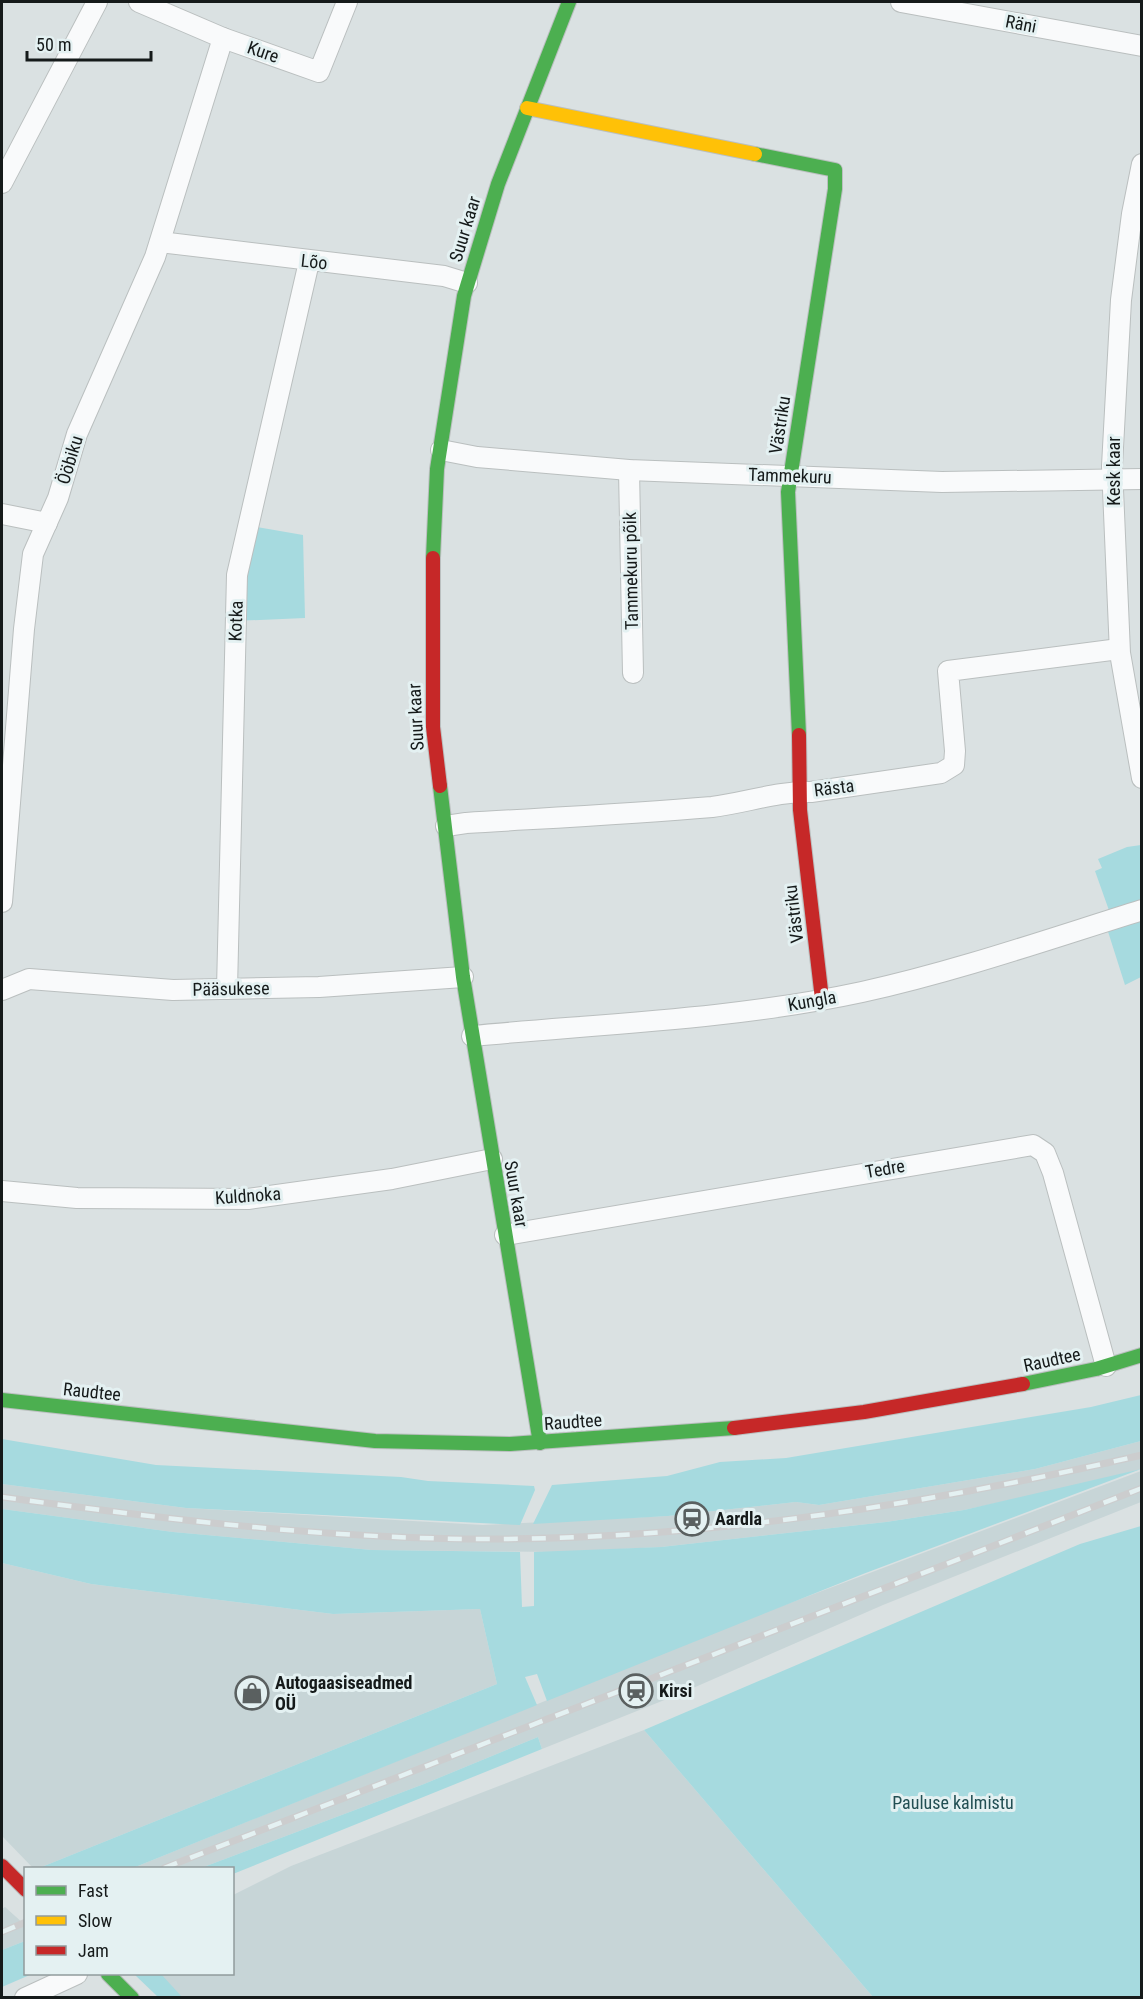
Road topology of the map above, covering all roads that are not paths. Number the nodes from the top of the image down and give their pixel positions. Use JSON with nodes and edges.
{"nodes":[{"id":1,"x":97,"y":2,"type":"edge"},
{"id":2,"x":139,"y":2,"type":"edge"},
{"id":3,"x":347,"y":2,"type":"edge"},
{"id":4,"x":569,"y":2,"type":"edge"},
{"id":5,"x":907,"y":2,"type":"edge"},
{"id":6,"x":223,"y":38,"type":"junction"},
{"id":7,"x":1142,"y":46,"type":"edge"},
{"id":8,"x":527,"y":108,"type":"junction"},
{"id":9,"x":1142,"y":164,"type":"edge"},
{"id":10,"x":2,"y":183,"type":"edge"},
{"id":11,"x":1137,"y":214,"type":"edge"},
{"id":12,"x":160,"y":242,"type":"junction"},
{"id":13,"x":309,"y":262,"type":"junction"},
{"id":14,"x":467,"y":283,"type":"junction"},
{"id":15,"x":441,"y":450,"type":"junction"},
{"id":16,"x":629,"y":470,"type":"junction"},
{"id":17,"x":790,"y":476,"type":"junction"},
{"id":18,"x":1142,"y":479,"type":"edge"},
{"id":19,"x":1112,"y":481,"type":"junction"},
{"id":20,"x":2,"y":514,"type":"edge"},
{"id":21,"x":47,"y":523,"type":"junction"},
{"id":22,"x":1119,"y":650,"type":"junction"},
{"id":23,"x":633,"y":673,"type":"dead end"},
{"id":24,"x":1134,"y":697,"type":"edge"},
{"id":25,"x":1142,"y":778,"type":"edge"},
{"id":26,"x":801,"y":792,"type":"junction"},
{"id":27,"x":446,"y":826,"type":"junction"},
{"id":28,"x":2,"y":902,"type":"edge"},
{"id":29,"x":1142,"y":910,"type":"edge"},
{"id":30,"x":463,"y":977,"type":"junction"},
{"id":31,"x":227,"y":989,"type":"junction"},
{"id":32,"x":2,"y":990,"type":"edge"},
{"id":33,"x":822,"y":999,"type":"junction"},
{"id":34,"x":472,"y":1036,"type":"junction"},
{"id":35,"x":492,"y":1159,"type":"junction"},
{"id":36,"x":2,"y":1191,"type":"edge"},
{"id":37,"x":506,"y":1235,"type":"junction"},
{"id":38,"x":1142,"y":1355,"type":"edge"},
{"id":39,"x":1106,"y":1366,"type":"junction"},
{"id":40,"x":2,"y":1400,"type":"edge"},
{"id":41,"x":540,"y":1443,"type":"junction"},
{"id":42,"x":2,"y":1866,"type":"edge"},
{"id":43,"x":24,"y":1888,"type":"edge"},
{"id":44,"x":75,"y":1975,"type":"edge"},
{"id":45,"x":109,"y":1975,"type":"edge"},
{"id":46,"x":25,"y":1998,"type":"edge"},
{"id":47,"x":132,"y":1998,"type":"edge"}],
"edges":[{"from":1,"to":10,"type":"street"},
{"from":2,"to":6,"type":"street","name":"Kure"},
{"from":3,"to":6,"type":"street","name":"Kure"},
{"from":4,"to":8,"type":"street","name":"Suur kaar"},
{"from":5,"to":7,"type":"street","name":"Räni"},
{"from":6,"to":12,"type":"street","name":"Ööbiku"},
{"from":8,"to":14,"type":"street","name":"Suur kaar"},
{"from":8,"to":17,"type":"street","name":"Västriku"},
{"from":9,"to":11,"type":"street","name":"Kesk kaar"},
{"from":11,"to":19,"type":"street","name":"Kesk kaar"},
{"from":12,"to":13,"type":"street","name":"Lõo"},
{"from":12,"to":21,"type":"street","name":"Ööbiku"},
{"from":13,"to":14,"type":"street","name":"Lõo"},
{"from":13,"to":31,"type":"street","name":"Kotka"},
{"from":14,"to":15,"type":"street","name":"Suur kaar"},
{"from":15,"to":16,"type":"street","name":"Tammekuru"},
{"from":15,"to":27,"type":"street","name":"Suur kaar"},
{"from":16,"to":17,"type":"street","name":"Tammekuru"},
{"from":16,"to":23,"type":"street","name":"Tammekuru põik"},
{"from":17,"to":19,"type":"street","name":"Tammekuru"},
{"from":17,"to":26,"type":"street","name":"Västriku"},
{"from":18,"to":19,"type":"street","name":"Tammekuru"},
{"from":19,"to":22,"type":"street","name":"Kesk kaar"},
{"from":20,"to":21,"type":"street"},
{"from":21,"to":28,"type":"street","name":"Ööbiku"},
{"from":22,"to":24,"type":"street","name":"Kesk kaar"},
{"from":22,"to":26,"type":"street","name":"Rästa"},
{"from":24,"to":25,"type":"street","name":"Kesk kaar"},
{"from":26,"to":27,"type":"street","name":"Rästa"},
{"from":26,"to":33,"type":"street","name":"Västriku"},
{"from":27,"to":30,"type":"street","name":"Suur kaar"},
{"from":29,"to":33,"type":"street","name":"Kungla"},
{"from":30,"to":31,"type":"street","name":"Pääsukese"},
{"from":30,"to":34,"type":"street","name":"Suur kaar"},
{"from":31,"to":32,"type":"street","name":"Pääsukese"},
{"from":33,"to":34,"type":"street","name":"Kungla"},
{"from":34,"to":35,"type":"street","name":"Suur kaar"},
{"from":35,"to":36,"type":"street","name":"Kuldnoka"},
{"from":35,"to":37,"type":"street","name":"Suur kaar"},
{"from":37,"to":39,"type":"street","name":"Tedre"},
{"from":37,"to":41,"type":"street","name":"Suur kaar"},
{"from":38,"to":39,"type":"street","name":"Raudtee"},
{"from":39,"to":41,"type":"street","name":"Raudtee"},
{"from":40,"to":41,"type":"street","name":"Raudtee"},
{"from":42,"to":43,"type":"street"},
{"from":44,"to":46,"type":"street"},
{"from":45,"to":47,"type":"street"}]}
